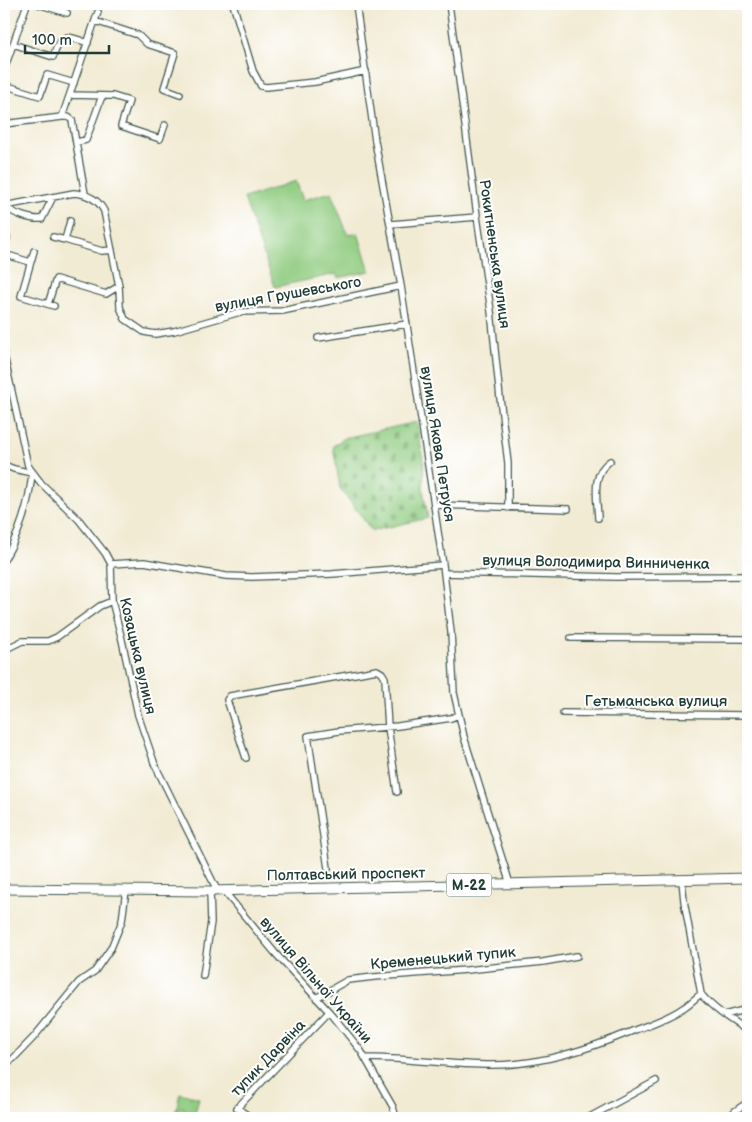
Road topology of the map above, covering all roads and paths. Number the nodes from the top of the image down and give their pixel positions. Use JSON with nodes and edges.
{"nodes":[{"id":1,"x":7,"y":4,"type":"edge"},
{"id":2,"x":27,"y":4,"type":"edge"},
{"id":3,"x":38,"y":4,"type":"edge"},
{"id":4,"x":233,"y":4,"type":"edge"},
{"id":5,"x":356,"y":4,"type":"edge"},
{"id":6,"x":449,"y":4,"type":"edge"},
{"id":7,"x":67,"y":12,"type":"dead end"},
{"id":8,"x":98,"y":12,"type":"dead end"},
{"id":9,"x":4,"y":13,"type":"edge"},
{"id":10,"x":95,"y":21,"type":"junction"},
{"id":11,"x":88,"y":43,"type":"junction"},
{"id":12,"x":13,"y":44,"type":"junction"},
{"id":13,"x":7,"y":54,"type":"edge"},
{"id":14,"x":4,"y":70,"type":"edge"},
{"id":15,"x":366,"y":71,"type":"junction"},
{"id":16,"x":74,"y":83,"type":"junction"},
{"id":17,"x":4,"y":85,"type":"edge"},
{"id":18,"x":180,"y":94,"type":"dead end"},
{"id":19,"x":71,"y":95,"type":"junction"},
{"id":20,"x":102,"y":96,"type":"junction"},
{"id":21,"x":4,"y":108,"type":"edge"},
{"id":22,"x":62,"y":117,"type":"junction"},
{"id":23,"x":4,"y":124,"type":"edge"},
{"id":24,"x":165,"y":125,"type":"dead end"},
{"id":25,"x":76,"y":142,"type":"junction"},
{"id":26,"x":85,"y":194,"type":"junction"},
{"id":27,"x":53,"y":197,"type":"junction"},
{"id":28,"x":4,"y":206,"type":"edge"},
{"id":29,"x":477,"y":217,"type":"junction"},
{"id":30,"x":70,"y":221,"type":"dead end"},
{"id":31,"x":391,"y":224,"type":"junction"},
{"id":32,"x":54,"y":237,"type":"dead end"},
{"id":33,"x":7,"y":238,"type":"dead end"},
{"id":34,"x":64,"y":240,"type":"junction"},
{"id":35,"x":4,"y":250,"type":"edge"},
{"id":36,"x":112,"y":250,"type":"junction"},
{"id":37,"x":34,"y":251,"type":"dead end"},
{"id":38,"x":4,"y":254,"type":"edge"},
{"id":39,"x":30,"y":262,"type":"junction"},
{"id":40,"x":119,"y":286,"type":"junction"},
{"id":41,"x":401,"y":286,"type":"junction"},
{"id":42,"x":406,"y":324,"type":"junction"},
{"id":43,"x":318,"y":338,"type":"dead end"},
{"id":44,"x":4,"y":357,"type":"edge"},
{"id":45,"x":610,"y":461,"type":"dead end"},
{"id":46,"x":4,"y":465,"type":"edge"},
{"id":47,"x":32,"y":474,"type":"junction"},
{"id":48,"x":434,"y":505,"type":"junction"},
{"id":49,"x":508,"y":508,"type":"junction"},
{"id":50,"x":568,"y":509,"type":"dead end"},
{"id":51,"x":598,"y":518,"type":"dead end"},
{"id":52,"x":4,"y":560,"type":"edge"},
{"id":53,"x":111,"y":564,"type":"junction"},
{"id":54,"x":443,"y":565,"type":"junction"},
{"id":55,"x":444,"y":572,"type":"junction"},
{"id":56,"x":748,"y":576,"type":"edge"},
{"id":57,"x":112,"y":601,"type":"junction"},
{"id":58,"x":571,"y":638,"type":"dead end"},
{"id":59,"x":748,"y":639,"type":"edge"},
{"id":60,"x":4,"y":650,"type":"edge"},
{"id":61,"x":563,"y":713,"type":"dead end"},
{"id":62,"x":458,"y":715,"type":"junction"},
{"id":63,"x":748,"y":715,"type":"edge"},
{"id":64,"x":388,"y":727,"type":"junction"},
{"id":65,"x":246,"y":758,"type":"dead end"},
{"id":66,"x":397,"y":792,"type":"dead end"},
{"id":67,"x":328,"y":868,"type":"dead end"},
{"id":68,"x":748,"y":878,"type":"edge"},
{"id":69,"x":682,"y":880,"type":"junction"},
{"id":70,"x":510,"y":884,"type":"junction"},
{"id":71,"x":4,"y":889,"type":"edge"},
{"id":72,"x":126,"y":890,"type":"junction"},
{"id":73,"x":216,"y":890,"type":"junction"},
{"id":74,"x":577,"y":956,"type":"dead end"},
{"id":75,"x":203,"y":976,"type":"dead end"},
{"id":76,"x":701,"y":994,"type":"junction"},
{"id":77,"x":316,"y":998,"type":"junction"},
{"id":78,"x":748,"y":1009,"type":"edge"},
{"id":79,"x":329,"y":1012,"type":"junction"},
{"id":80,"x":724,"y":1015,"type":"junction"},
{"id":81,"x":748,"y":1032,"type":"edge"},
{"id":82,"x":365,"y":1058,"type":"junction"},
{"id":83,"x":4,"y":1065,"type":"edge"},
{"id":84,"x":656,"y":1081,"type":"dead end"},
{"id":85,"x":748,"y":1102,"type":"edge"},
{"id":86,"x":252,"y":1118,"type":"edge"},
{"id":87,"x":396,"y":1118,"type":"edge"},
{"id":88,"x":588,"y":1118,"type":"edge"},
{"id":89,"x":728,"y":1118,"type":"edge"}],
"edges":[{"from":1,"to":9,"type":"street"},
{"from":2,"to":12,"type":"street"},
{"from":3,"to":7,"type":"street"},
{"from":4,"to":15,"type":"street"},
{"from":5,"to":15,"type":"street","name":"вулиця Якова Петруся"},
{"from":6,"to":29,"type":"street","name":"Рокитненська вулиця"},
{"from":8,"to":10,"type":"street"},
{"from":10,"to":11,"type":"street"},
{"from":10,"to":18,"type":"street"},
{"from":11,"to":12,"type":"street"},
{"from":11,"to":16,"type":"street"},
{"from":12,"to":13,"type":"street"},
{"from":13,"to":14,"type":"street"},
{"from":15,"to":31,"type":"street","name":"вулиця Якова Петруся"},
{"from":16,"to":17,"type":"street"},
{"from":16,"to":19,"type":"street"},
{"from":19,"to":20,"type":"street"},
{"from":19,"to":22,"type":"street"},
{"from":20,"to":24,"type":"street"},
{"from":20,"to":25,"type":"street"},
{"from":21,"to":23,"type":"street"},
{"from":22,"to":23,"type":"street"},
{"from":22,"to":25,"type":"street"},
{"from":25,"to":26,"type":"street"},
{"from":26,"to":27,"type":"street"},
{"from":26,"to":36,"type":"street"},
{"from":27,"to":28,"type":"street"},
{"from":27,"to":28,"type":"street"},
{"from":29,"to":31,"type":"street"},
{"from":29,"to":49,"type":"street","name":"Рокитненська вулиця"},
{"from":30,"to":34,"type":"street"},
{"from":31,"to":41,"type":"street","name":"вулиця Якова Петруся"},
{"from":32,"to":34,"type":"street"},
{"from":33,"to":35,"type":"street"},
{"from":34,"to":36,"type":"street"},
{"from":36,"to":40,"type":"street"},
{"from":37,"to":39,"type":"street"},
{"from":38,"to":39,"type":"street"},
{"from":39,"to":40,"type":"street"},
{"from":40,"to":41,"type":"street","name":"вулиця Грушевського"},
{"from":41,"to":42,"type":"street","name":"вулиця Якова Петруся"},
{"from":42,"to":43,"type":"street"},
{"from":42,"to":48,"type":"street","name":"вулиця Якова Петруся"},
{"from":44,"to":47,"type":"street","name":"Козацька вулиця"},
{"from":45,"to":51,"type":"street"},
{"from":46,"to":47,"type":"street"},
{"from":47,"to":52,"type":"street"},
{"from":47,"to":53,"type":"street","name":"Козацька вулиця"},
{"from":48,"to":49,"type":"street"},
{"from":48,"to":54,"type":"street","name":"вулиця Якова Петруся"},
{"from":49,"to":50,"type":"street"},
{"from":53,"to":54,"type":"street"},
{"from":53,"to":57,"type":"street","name":"Козацька вулиця"},
{"from":54,"to":55,"type":"street","name":"вулиця Якова Петруся"},
{"from":55,"to":56,"type":"street","name":"вулиця Володимира Винниченка"},
{"from":55,"to":62,"type":"street","name":"вулиця Якова Петруся"},
{"from":57,"to":60,"type":"street"},
{"from":57,"to":73,"type":"street","name":"Козацька вулиця"},
{"from":58,"to":59,"type":"street"},
{"from":61,"to":63,"type":"street","name":"Гетьманська вулиця"},
{"from":62,"to":64,"type":"street"},
{"from":62,"to":70,"type":"street","name":"вулиця Якова Петруся"},
{"from":64,"to":65,"type":"street"},
{"from":64,"to":66,"type":"street"},
{"from":64,"to":67,"type":"street"},
{"from":68,"to":69,"type":"highway","name":"Полтавський проспект","number":"М-22"},
{"from":69,"to":70,"type":"highway","name":"Полтавський проспект","number":"М-22"},
{"from":69,"to":76,"type":"street"},
{"from":70,"to":73,"type":"highway","name":"Полтавський проспект","number":"М-22"},
{"from":71,"to":72,"type":"highway","name":"Полтавський проспект","number":"М-22"},
{"from":72,"to":73,"type":"highway","name":"Полтавський проспект","number":"М-22"},
{"from":72,"to":83,"type":"street"},
{"from":73,"to":75,"type":"street"},
{"from":73,"to":77,"type":"street","name":"вулиця Вільної України"},
{"from":74,"to":77,"type":"street","name":"Кременецький тупик"},
{"from":76,"to":80,"type":"street"},
{"from":76,"to":82,"type":"street"},
{"from":77,"to":79,"type":"street","name":"вулиця Вільної України"},
{"from":78,"to":80,"type":"street"},
{"from":79,"to":82,"type":"street","name":"вулиця Вільної України"},
{"from":79,"to":86,"type":"street","name":"тупик Дарвіна"},
{"from":80,"to":81,"type":"street"},
{"from":82,"to":87,"type":"street","name":"вулиця Вільної України"},
{"from":84,"to":88,"type":"street"},
{"from":85,"to":89,"type":"street"}]}
